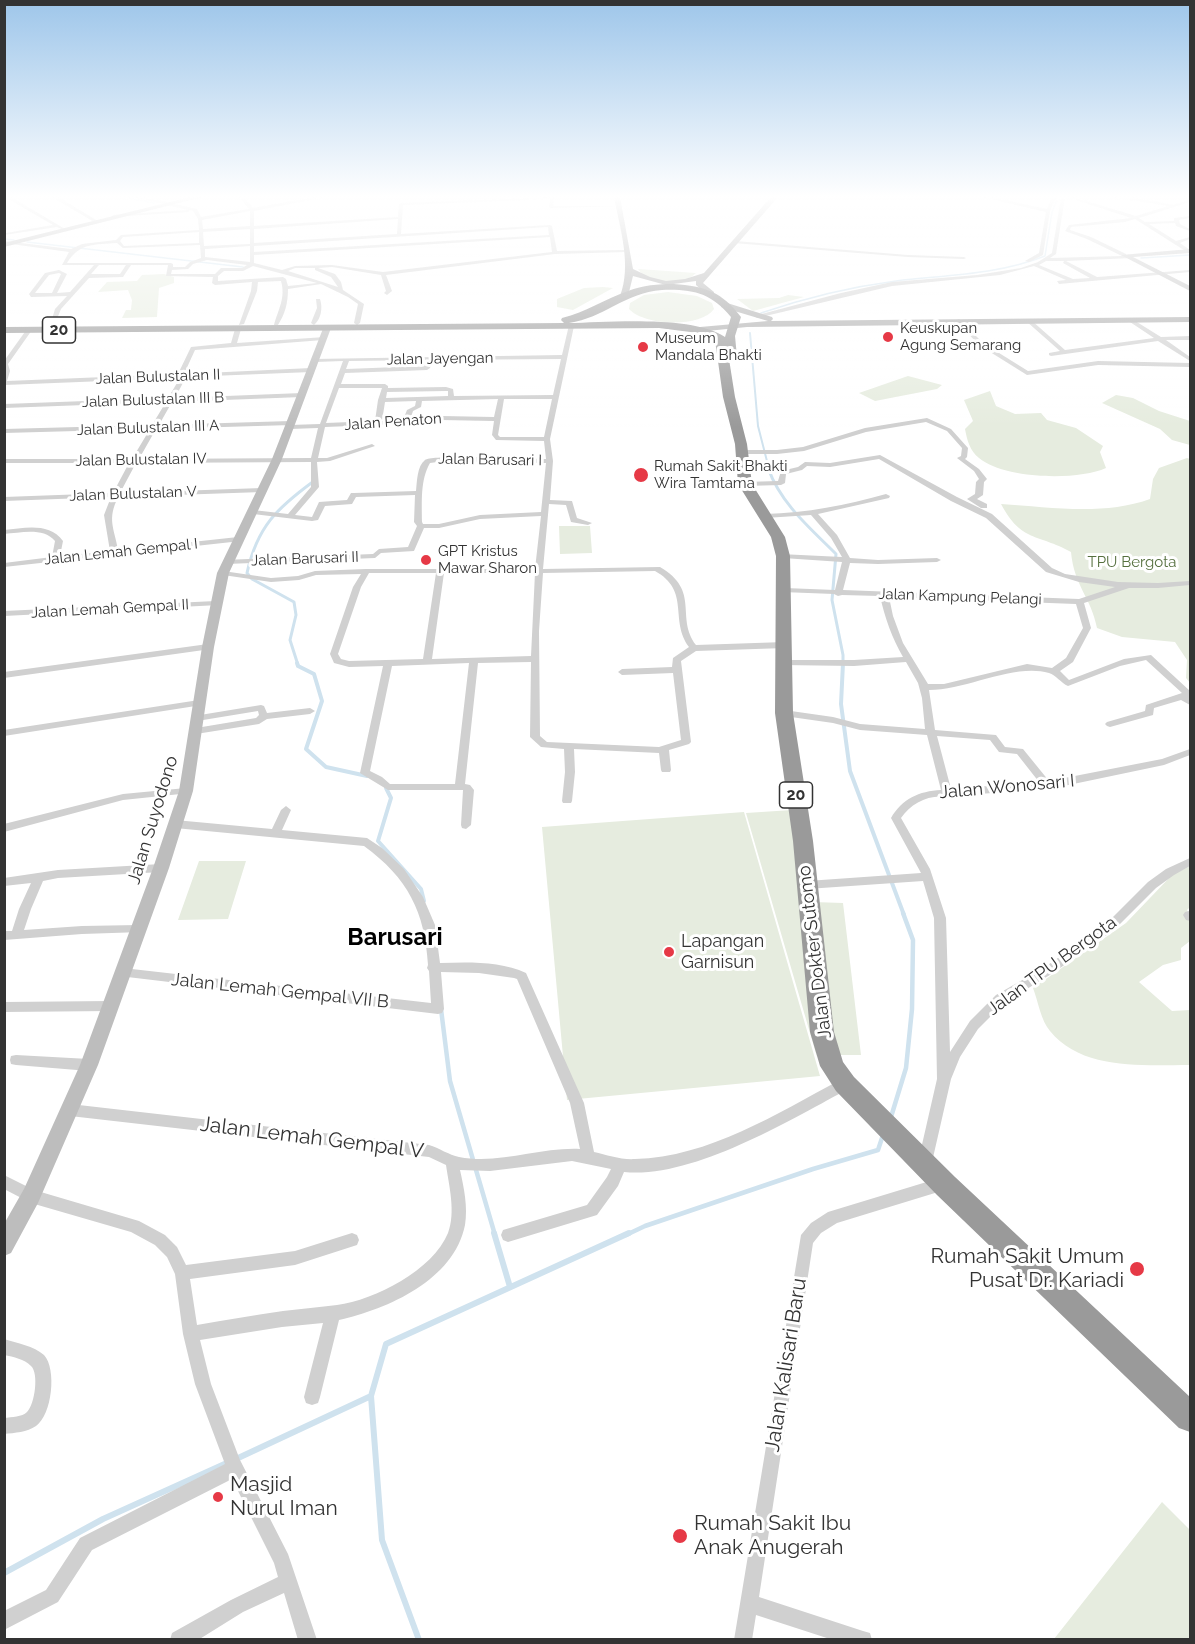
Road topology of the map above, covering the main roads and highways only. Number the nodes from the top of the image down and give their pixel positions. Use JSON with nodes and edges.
{"nodes":[{"id":1,"x":629,"y":274,"type":"edge"},
{"id":2,"x":636,"y":274,"type":"edge"},
{"id":3,"x":704,"y":275,"type":"joint"},
{"id":4,"x":711,"y":294,"type":"junction"},
{"id":5,"x":622,"y":297,"type":"junction"},
{"id":6,"x":720,"y":312,"type":"junction"},
{"id":7,"x":1191,"y":318,"type":"edge"},
{"id":8,"x":612,"y":325,"type":"junction"},
{"id":9,"x":659,"y":325,"type":"junction"},
{"id":10,"x":4,"y":326,"type":"edge"},
{"id":11,"x":239,"y":326,"type":"junction"},
{"id":12,"x":735,"y":326,"type":"junction"},
{"id":13,"x":4,"y":330,"type":"edge"},
{"id":14,"x":321,"y":330,"type":"junction"},
{"id":15,"x":700,"y":330,"type":"junction"},
{"id":16,"x":724,"y":369,"type":"junction"},
{"id":17,"x":736,"y":419,"type":"junction"},
{"id":18,"x":1191,"y":1417,"type":"edge"}],
"edges":[{"from":1,"to":5,"type":"main road"},
{"from":2,"to":3,"type":"main road"},
{"from":3,"to":4,"type":"main road"},
{"from":4,"to":5,"type":"highway","number":"20"},
{"from":4,"to":6,"type":"highway","number":"20"},
{"from":5,"to":9,"type":"highway"},
{"from":5,"to":14,"type":"highway","number":"20"},
{"from":6,"to":7,"type":"main road"},
{"from":6,"to":9,"type":"highway"},
{"from":6,"to":12,"type":"highway","number":"20"},
{"from":7,"to":12,"type":"main road"},
{"from":8,"to":9,"type":"highway"},
{"from":8,"to":14,"type":"highway","number":"20"},
{"from":8,"to":16,"type":"highway"},
{"from":9,"to":15,"type":"highway"},
{"from":10,"to":11,"type":"highway","number":"20"},
{"from":11,"to":13,"type":"highway","number":"20"},
{"from":11,"to":14,"type":"highway","number":"20"},
{"from":11,"to":14,"type":"highway","number":"20"},
{"from":12,"to":15,"type":"main road"},
{"from":12,"to":17,"type":"highway","name":"Jalan Dokter Sutomo","number":"20"},
{"from":15,"to":16,"type":"highway","name":"Jalan Dokter Sutomo","number":"20"},
{"from":16,"to":17,"type":"highway","name":"Jalan Dokter Sutomo","number":"20"},
{"from":17,"to":18,"type":"highway","name":"Jalan Dokter Sutomo","number":"20"}]}
